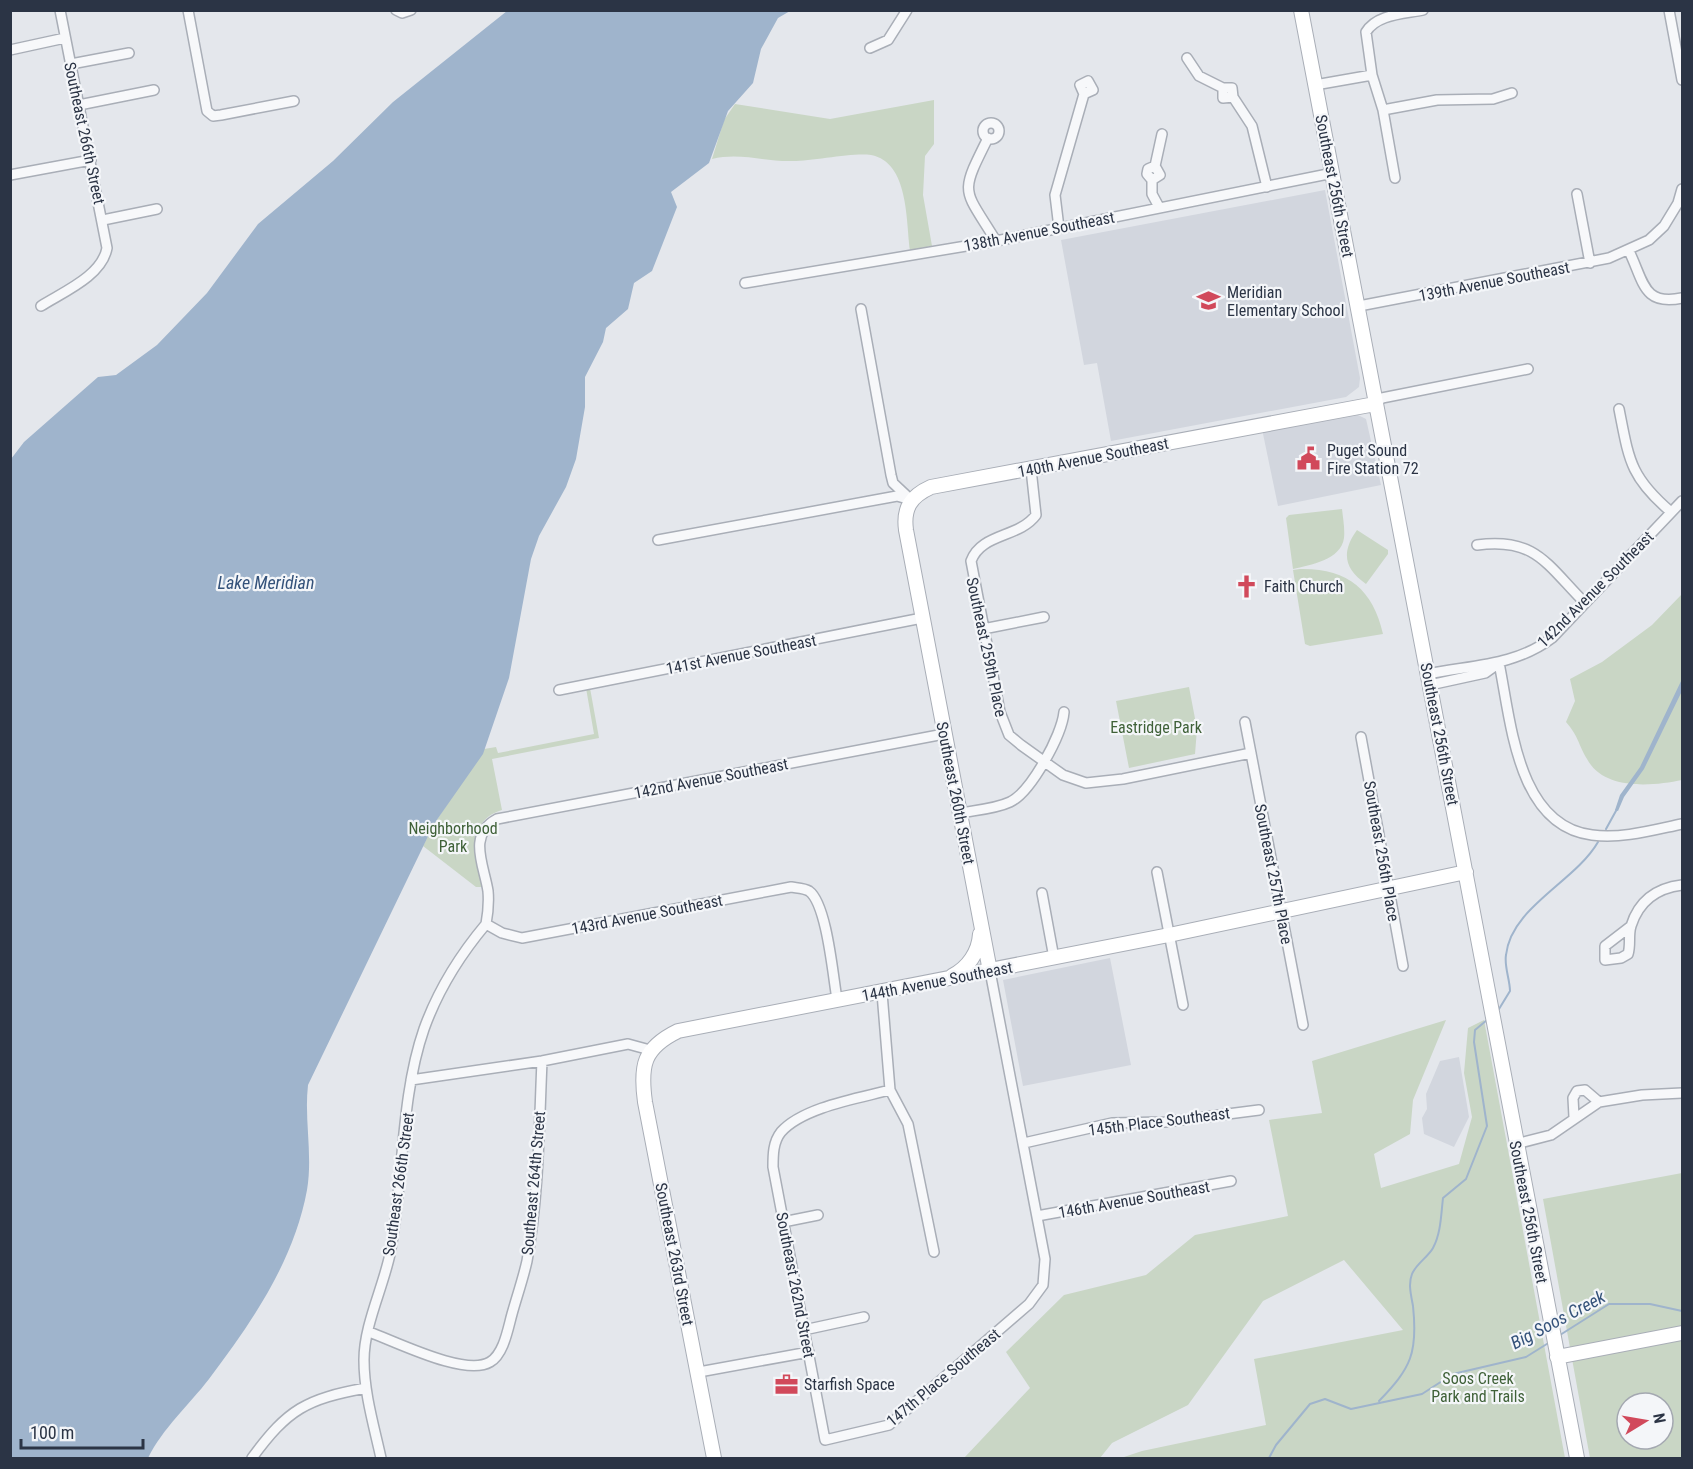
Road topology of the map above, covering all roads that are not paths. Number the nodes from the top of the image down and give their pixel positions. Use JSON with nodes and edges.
{"nodes":[{"id":1,"x":60,"y":10,"type":"edge"},
{"id":2,"x":188,"y":10,"type":"edge"},
{"id":3,"x":396,"y":10,"type":"edge"},
{"id":4,"x":411,"y":10,"type":"edge"},
{"id":5,"x":907,"y":10,"type":"edge"},
{"id":6,"x":1301,"y":10,"type":"edge"},
{"id":7,"x":1423,"y":10,"type":"edge"},
{"id":8,"x":1669,"y":10,"type":"edge"},
{"id":9,"x":65,"y":38,"type":"junction"},
{"id":10,"x":870,"y":48,"type":"dead end"},
{"id":11,"x":10,"y":50,"type":"edge"},
{"id":12,"x":129,"y":53,"type":"dead end"},
{"id":13,"x":1187,"y":58,"type":"dead end"},
{"id":14,"x":71,"y":64,"type":"junction"},
{"id":15,"x":1372,"y":75,"type":"junction"},
{"id":16,"x":1683,"y":80,"type":"edge"},
{"id":17,"x":1315,"y":85,"type":"junction"},
{"id":18,"x":154,"y":90,"type":"dead end"},
{"id":19,"x":1512,"y":93,"type":"dead end"},
{"id":20,"x":1084,"y":94,"type":"dead end"},
{"id":21,"x":294,"y":101,"type":"dead end"},
{"id":22,"x":79,"y":105,"type":"junction"},
{"id":23,"x":1383,"y":110,"type":"junction"},
{"id":24,"x":1162,"y":134,"type":"dead end"},
{"id":25,"x":988,"y":138,"type":"dead end"},
{"id":26,"x":91,"y":160,"type":"junction"},
{"id":27,"x":1333,"y":174,"type":"junction"},
{"id":28,"x":10,"y":176,"type":"edge"},
{"id":29,"x":1395,"y":178,"type":"dead end"},
{"id":30,"x":1267,"y":187,"type":"junction"},
{"id":31,"x":1683,"y":189,"type":"edge"},
{"id":32,"x":1577,"y":194,"type":"dead end"},
{"id":33,"x":1159,"y":207,"type":"junction"},
{"id":34,"x":158,"y":209,"type":"dead end"},
{"id":35,"x":103,"y":220,"type":"junction"},
{"id":36,"x":1059,"y":228,"type":"junction"},
{"id":37,"x":996,"y":241,"type":"junction"},
{"id":38,"x":1629,"y":250,"type":"junction"},
{"id":39,"x":1590,"y":263,"type":"junction"},
{"id":40,"x":745,"y":283,"type":"dead end"},
{"id":41,"x":1683,"y":298,"type":"edge"},
{"id":42,"x":41,"y":306,"type":"dead end"},
{"id":43,"x":1359,"y":306,"type":"junction"},
{"id":44,"x":861,"y":309,"type":"dead end"},
{"id":45,"x":1528,"y":369,"type":"dead end"},
{"id":46,"x":1375,"y":404,"type":"junction"},
{"id":47,"x":1619,"y":409,"type":"dead end"},
{"id":48,"x":1031,"y":469,"type":"junction"},
{"id":49,"x":911,"y":500,"type":"junction"},
{"id":50,"x":1683,"y":501,"type":"edge"},
{"id":51,"x":1671,"y":512,"type":"junction"},
{"id":52,"x":658,"y":540,"type":"dead end"},
{"id":53,"x":1477,"y":545,"type":"dead end"},
{"id":54,"x":1585,"y":603,"type":"junction"},
{"id":55,"x":1044,"y":617,"type":"dead end"},
{"id":56,"x":922,"y":618,"type":"junction"},
{"id":57,"x":983,"y":629,"type":"junction"},
{"id":58,"x":1498,"y":663,"type":"junction"},
{"id":59,"x":1429,"y":680,"type":"junction"},
{"id":60,"x":559,"y":690,"type":"dead end"},
{"id":61,"x":1064,"y":712,"type":"dead end"},
{"id":62,"x":1245,"y":722,"type":"dead end"},
{"id":63,"x":944,"y":734,"type":"junction"},
{"id":64,"x":1361,"y":737,"type":"dead end"},
{"id":65,"x":1251,"y":753,"type":"junction"},
{"id":66,"x":1043,"y":761,"type":"junction"},
{"id":67,"x":960,"y":813,"type":"junction"},
{"id":68,"x":1683,"y":824,"type":"edge"},
{"id":69,"x":1157,"y":872,"type":"dead end"},
{"id":70,"x":1466,"y":872,"type":"junction"},
{"id":71,"x":1683,"y":885,"type":"edge"},
{"id":72,"x":1390,"y":890,"type":"junction"},
{"id":73,"x":1042,"y":893,"type":"dead end"},
{"id":74,"x":1281,"y":912,"type":"junction"},
{"id":75,"x":981,"y":923,"type":"junction"},
{"id":76,"x":486,"y":924,"type":"junction"},
{"id":77,"x":1631,"y":927,"type":"dead end"},
{"id":78,"x":1169,"y":935,"type":"junction"},
{"id":79,"x":1054,"y":958,"type":"junction"},
{"id":80,"x":1403,"y":966,"type":"dead end"},
{"id":81,"x":990,"y":971,"type":"junction"},
{"id":82,"x":942,"y":981,"type":"junction"},
{"id":83,"x":882,"y":993,"type":"junction"},
{"id":84,"x":837,"y":999,"type":"junction"},
{"id":85,"x":1183,"y":1005,"type":"dead end"},
{"id":86,"x":1303,"y":1025,"type":"dead end"},
{"id":87,"x":650,"y":1050,"type":"junction"},
{"id":88,"x":542,"y":1061,"type":"junction"},
{"id":89,"x":411,"y":1080,"type":"junction"},
{"id":90,"x":890,"y":1090,"type":"junction"},
{"id":91,"x":1683,"y":1093,"type":"edge"},
{"id":92,"x":1599,"y":1102,"type":"junction"},
{"id":93,"x":1259,"y":1110,"type":"dead end"},
{"id":94,"x":1574,"y":1117,"type":"junction"},
{"id":95,"x":1024,"y":1143,"type":"junction"},
{"id":96,"x":1516,"y":1144,"type":"junction"},
{"id":97,"x":1231,"y":1181,"type":"dead end"},
{"id":98,"x":818,"y":1215,"type":"dead end"},
{"id":99,"x":1037,"y":1216,"type":"junction"},
{"id":100,"x":783,"y":1222,"type":"junction"},
{"id":101,"x":934,"y":1252,"type":"dead end"},
{"id":102,"x":1043,"y":1285,"type":"joint"},
{"id":103,"x":864,"y":1317,"type":"dead end"},
{"id":104,"x":804,"y":1330,"type":"junction"},
{"id":105,"x":369,"y":1332,"type":"junction"},
{"id":106,"x":1683,"y":1333,"type":"edge"},
{"id":107,"x":1555,"y":1346,"type":"junction"},
{"id":108,"x":809,"y":1352,"type":"junction"},
{"id":109,"x":699,"y":1372,"type":"junction"},
{"id":110,"x":366,"y":1388,"type":"junction"},
{"id":111,"x":825,"y":1440,"type":"joint"},
{"id":112,"x":252,"y":1458,"type":"edge"},
{"id":113,"x":381,"y":1458,"type":"edge"},
{"id":114,"x":714,"y":1458,"type":"edge"},
{"id":115,"x":1577,"y":1458,"type":"edge"}],
"edges":[{"from":1,"to":9,"type":"street","name":"Southeast 266th Street"},
{"from":2,"to":21,"type":"street"},
{"from":3,"to":4,"type":"street"},
{"from":5,"to":10,"type":"street"},
{"from":6,"to":17,"type":"street","name":"Southeast 256th Street"},
{"from":7,"to":15,"type":"street"},
{"from":8,"to":16,"type":"street"},
{"from":9,"to":11,"type":"street"},
{"from":9,"to":14,"type":"street","name":"Southeast 266th Street"},
{"from":12,"to":14,"type":"street"},
{"from":13,"to":30,"type":"street"},
{"from":14,"to":22,"type":"street","name":"Southeast 266th Street"},
{"from":15,"to":17,"type":"street"},
{"from":15,"to":23,"type":"street"},
{"from":17,"to":27,"type":"street","name":"Southeast 256th Street"},
{"from":18,"to":22,"type":"street"},
{"from":19,"to":23,"type":"street"},
{"from":20,"to":36,"type":"street"},
{"from":22,"to":26,"type":"street","name":"Southeast 266th Street"},
{"from":23,"to":29,"type":"street"},
{"from":24,"to":33,"type":"street"},
{"from":25,"to":37,"type":"street"},
{"from":26,"to":28,"type":"street"},
{"from":26,"to":35,"type":"street","name":"Southeast 266th Street"},
{"from":27,"to":30,"type":"street","name":"138th Avenue Southeast"},
{"from":27,"to":43,"type":"street","name":"Southeast 256th Street"},
{"from":30,"to":33,"type":"street","name":"138th Avenue Southeast"},
{"from":31,"to":38,"type":"street","name":"139th Avenue Southeast"},
{"from":32,"to":39,"type":"street"},
{"from":33,"to":36,"type":"street","name":"138th Avenue Southeast"},
{"from":34,"to":35,"type":"street"},
{"from":35,"to":42,"type":"street","name":"Southeast 266th Street"},
{"from":36,"to":37,"type":"street","name":"138th Avenue Southeast"},
{"from":37,"to":40,"type":"street","name":"138th Avenue Southeast"},
{"from":38,"to":39,"type":"street","name":"139th Avenue Southeast"},
{"from":38,"to":41,"type":"street"},
{"from":39,"to":43,"type":"street","name":"139th Avenue Southeast"},
{"from":43,"to":46,"type":"street","name":"Southeast 256th Street"},
{"from":44,"to":49,"type":"street"},
{"from":45,"to":46,"type":"street","name":"140th Avenue Southeast"},
{"from":46,"to":48,"type":"street","name":"140th Avenue Southeast"},
{"from":46,"to":59,"type":"street","name":"Southeast 256th Street"},
{"from":47,"to":51,"type":"street"},
{"from":48,"to":49,"type":"street","name":"140th Avenue Southeast"},
{"from":48,"to":57,"type":"street","name":"Southeast 259th Place"},
{"from":49,"to":52,"type":"street"},
{"from":49,"to":56,"type":"street","name":"Southeast 260th Street"},
{"from":50,"to":51,"type":"street","name":"142nd Avenue Southeast"},
{"from":51,"to":54,"type":"street","name":"142nd Avenue Southeast"},
{"from":53,"to":54,"type":"street"},
{"from":54,"to":58,"type":"street","name":"142nd Avenue Southeast"},
{"from":55,"to":57,"type":"street"},
{"from":56,"to":60,"type":"street","name":"141st Avenue Southeast"},
{"from":56,"to":63,"type":"street","name":"Southeast 260th Street"},
{"from":57,"to":66,"type":"street","name":"Southeast 259th Place"},
{"from":58,"to":59,"type":"street","name":"142nd Avenue Southeast"},
{"from":58,"to":68,"type":"street"},
{"from":59,"to":70,"type":"street","name":"Southeast 256th Street"},
{"from":61,"to":66,"type":"street"},
{"from":62,"to":65,"type":"street","name":"Southeast 257th Place"},
{"from":63,"to":67,"type":"street","name":"Southeast 260th Street"},
{"from":63,"to":76,"type":"street","name":"142nd Avenue Southeast"},
{"from":64,"to":72,"type":"street","name":"Southeast 256th Place"},
{"from":65,"to":66,"type":"street"},
{"from":65,"to":74,"type":"street","name":"Southeast 257th Place"},
{"from":66,"to":67,"type":"street"},
{"from":67,"to":75,"type":"street","name":"Southeast 260th Street"},
{"from":69,"to":78,"type":"street"},
{"from":70,"to":72,"type":"street","name":"144th Avenue Southeast"},
{"from":70,"to":96,"type":"street","name":"Southeast 256th Street"},
{"from":71,"to":77,"type":"street"},
{"from":72,"to":74,"type":"street","name":"144th Avenue Southeast"},
{"from":72,"to":80,"type":"street","name":"Southeast 256th Place"},
{"from":73,"to":79,"type":"street"},
{"from":74,"to":78,"type":"street","name":"144th Avenue Southeast"},
{"from":74,"to":86,"type":"street","name":"Southeast 257th Place"},
{"from":75,"to":81,"type":"street","name":"Southeast 260th Street"},
{"from":75,"to":82,"type":"street"},
{"from":76,"to":84,"type":"street","name":"143rd Avenue Southeast"},
{"from":76,"to":89,"type":"street","name":"Southeast 266th Street"},
{"from":78,"to":79,"type":"street","name":"144th Avenue Southeast"},
{"from":78,"to":85,"type":"street"},
{"from":79,"to":81,"type":"street","name":"144th Avenue Southeast"},
{"from":81,"to":82,"type":"street","name":"144th Avenue Southeast"},
{"from":81,"to":95,"type":"street","name":"Southeast 260th Street"},
{"from":82,"to":83,"type":"street","name":"144th Avenue Southeast"},
{"from":83,"to":84,"type":"street","name":"144th Avenue Southeast"},
{"from":83,"to":90,"type":"street"},
{"from":84,"to":87,"type":"street","name":"144th Avenue Southeast"},
{"from":87,"to":88,"type":"street"},
{"from":87,"to":109,"type":"street","name":"Southeast 263rd Street"},
{"from":88,"to":89,"type":"street"},
{"from":88,"to":105,"type":"street","name":"Southeast 264th Street"},
{"from":89,"to":105,"type":"street","name":"Southeast 266th Street"},
{"from":90,"to":100,"type":"street","name":"Southeast 262nd Street"},
{"from":90,"to":101,"type":"street"},
{"from":91,"to":92,"type":"street"},
{"from":92,"to":94,"type":"street"},
{"from":92,"to":94,"type":"street"},
{"from":93,"to":95,"type":"street","name":"145th Place Southeast"},
{"from":94,"to":96,"type":"street"},
{"from":95,"to":99,"type":"street","name":"Southeast 260th Street"},
{"from":96,"to":107,"type":"street","name":"Southeast 256th Street"},
{"from":97,"to":99,"type":"street","name":"146th Avenue Southeast"},
{"from":98,"to":100,"type":"street"},
{"from":99,"to":102,"type":"street","name":"Southeast 260th Street"},
{"from":100,"to":104,"type":"street","name":"Southeast 262nd Street"},
{"from":102,"to":111,"type":"street","name":"147th Place Southeast"},
{"from":103,"to":104,"type":"street"},
{"from":104,"to":108,"type":"street","name":"Southeast 262nd Street"},
{"from":105,"to":110,"type":"street","name":"Southeast 266th Street"},
{"from":106,"to":107,"type":"street"},
{"from":107,"to":115,"type":"street","name":"Southeast 256th Street"},
{"from":108,"to":109,"type":"street"},
{"from":108,"to":111,"type":"street","name":"Southeast 262nd Street"},
{"from":109,"to":114,"type":"street","name":"Southeast 263rd Street"},
{"from":110,"to":112,"type":"street"},
{"from":110,"to":113,"type":"street","name":"Southeast 266th Street"}]}
